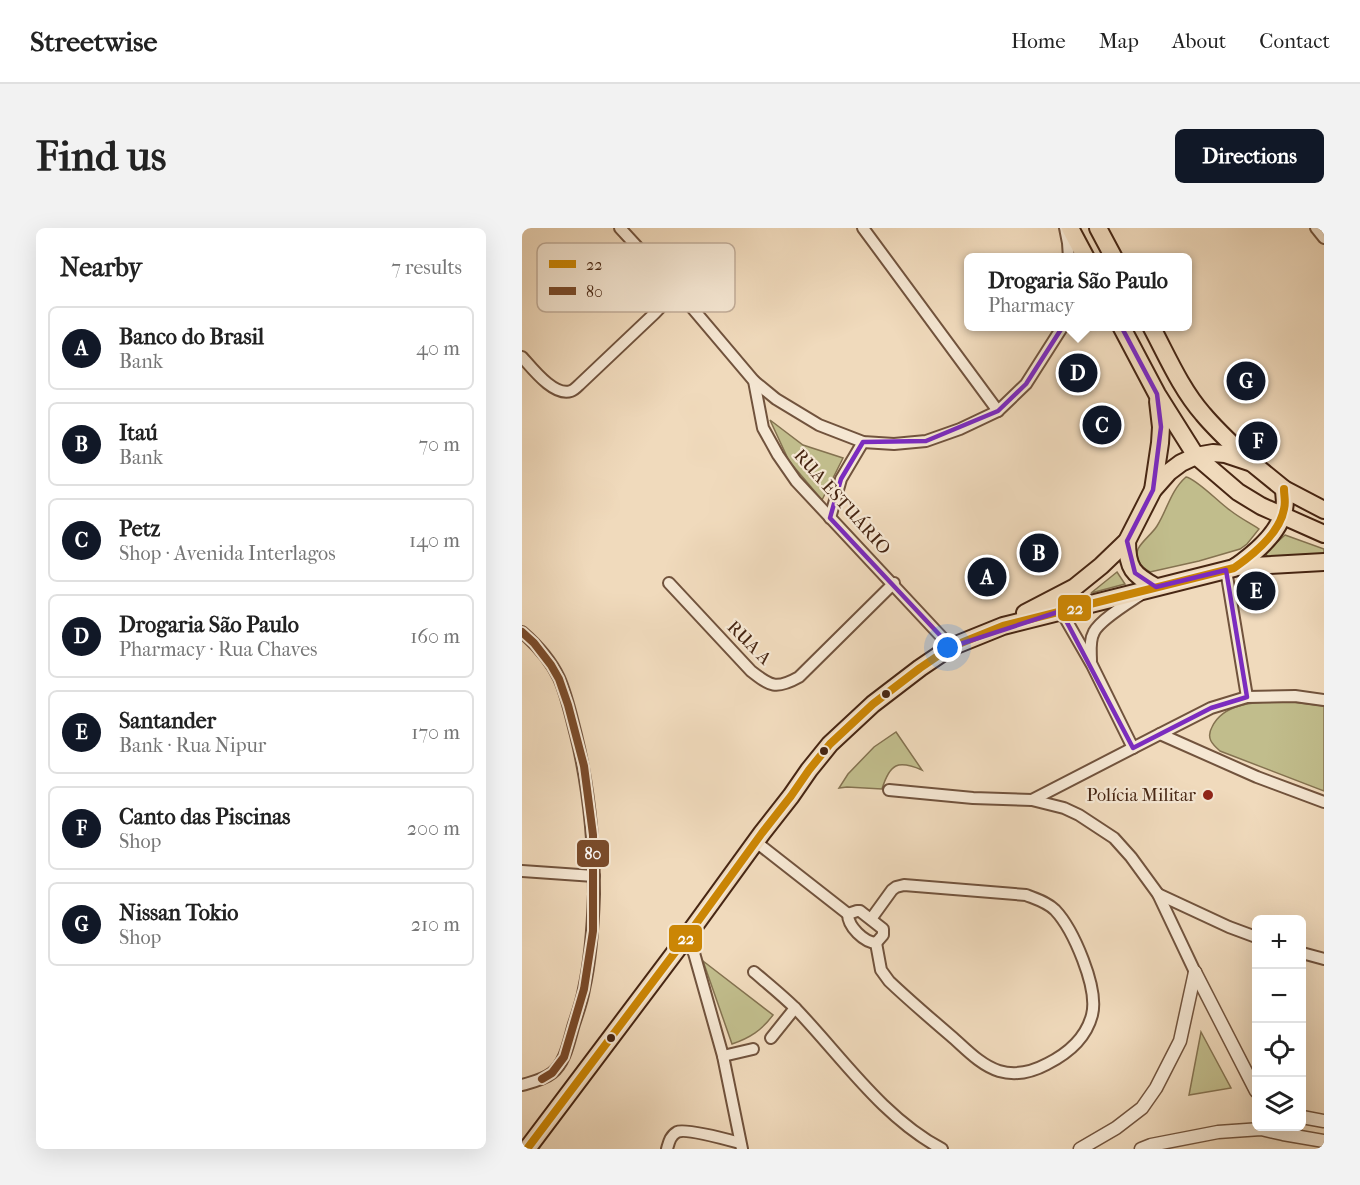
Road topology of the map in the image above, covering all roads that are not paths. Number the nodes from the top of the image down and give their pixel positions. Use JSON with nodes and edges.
{"nodes":[{"id":1,"x":620,"y":228,"type":"edge"},
{"id":2,"x":863,"y":228,"type":"edge"},
{"id":3,"x":1065,"y":228,"type":"edge"},
{"id":4,"x":1070,"y":228,"type":"edge"},
{"id":5,"x":1098,"y":228,"type":"edge"},
{"id":6,"x":1316,"y":228,"type":"edge"},
{"id":7,"x":1324,"y":238,"type":"edge"},
{"id":8,"x":634,"y":243,"type":"edge"},
{"id":9,"x":1069,"y":253,"type":"edge"},
{"id":10,"x":1083,"y":253,"type":"edge"},
{"id":11,"x":1111,"y":253,"type":"edge"},
{"id":12,"x":656,"y":312,"type":"edge"},
{"id":13,"x":696,"y":312,"type":"edge"},
{"id":14,"x":1056,"y":331,"type":"edge"},
{"id":15,"x":1059,"y":331,"type":"edge"},
{"id":16,"x":1123,"y":331,"type":"edge"},
{"id":17,"x":1153,"y":331,"type":"edge"},
{"id":18,"x":1051,"y":344,"type":"junction"},
{"id":19,"x":522,"y":357,"type":"edge"},
{"id":20,"x":754,"y":381,"type":"junction"},
{"id":21,"x":1157,"y":394,"type":"junction"},
{"id":22,"x":998,"y":411,"type":"junction"},
{"id":23,"x":863,"y":442,"type":"junction"},
{"id":24,"x":1196,"y":456,"type":"junction"},
{"id":25,"x":1252,"y":463,"type":"junction"},
{"id":26,"x":1284,"y":489,"type":"junction"},
{"id":27,"x":1153,"y":490,"type":"junction"},
{"id":28,"x":1324,"y":510,"type":"edge"},
{"id":29,"x":1282,"y":516,"type":"junction"},
{"id":30,"x":830,"y":518,"type":"junction"},
{"id":31,"x":1324,"y":534,"type":"edge"},
{"id":32,"x":1127,"y":541,"type":"junction"},
{"id":33,"x":1324,"y":562,"type":"edge"},
{"id":34,"x":1297,"y":565,"type":"junction"},
{"id":35,"x":1230,"y":569,"type":"junction"},
{"id":36,"x":1324,"y":571,"type":"edge"},
{"id":37,"x":669,"y":583,"type":"dead end"},
{"id":38,"x":894,"y":584,"type":"junction"},
{"id":39,"x":1152,"y":588,"type":"junction"},
{"id":40,"x":1061,"y":611,"type":"junction"},
{"id":41,"x":1003,"y":626,"type":"junction"},
{"id":42,"x":522,"y":632,"type":"edge"},
{"id":43,"x":951,"y":647,"type":"junction"},
{"id":44,"x":1092,"y":665,"type":"junction"},
{"id":45,"x":1247,"y":697,"type":"junction"},
{"id":46,"x":1324,"y":700,"type":"edge"},
{"id":47,"x":1160,"y":734,"type":"junction"},
{"id":48,"x":1133,"y":748,"type":"junction"},
{"id":49,"x":889,"y":790,"type":"dead end"},
{"id":50,"x":1032,"y":800,"type":"junction"},
{"id":51,"x":1324,"y":802,"type":"edge"},
{"id":52,"x":756,"y":842,"type":"junction"},
{"id":53,"x":522,"y":871,"type":"edge"},
{"id":54,"x":594,"y":876,"type":"junction"},
{"id":55,"x":1158,"y":894,"type":"junction"},
{"id":56,"x":848,"y":914,"type":"junction"},
{"id":57,"x":871,"y":919,"type":"junction"},
{"id":58,"x":1252,"y":935,"type":"edge"},
{"id":59,"x":685,"y":939,"type":"junction"},
{"id":60,"x":876,"y":943,"type":"junction"},
{"id":61,"x":1306,"y":954,"type":"edge"},
{"id":62,"x":1324,"y":959,"type":"edge"},
{"id":63,"x":754,"y":972,"type":"dead end"},
{"id":64,"x":1195,"y":972,"type":"junction"},
{"id":65,"x":795,"y":1008,"type":"junction"},
{"id":66,"x":771,"y":1038,"type":"dead end"},
{"id":67,"x":753,"y":1049,"type":"dead end"},
{"id":68,"x":723,"y":1056,"type":"junction"},
{"id":69,"x":1252,"y":1081,"type":"edge"},
{"id":70,"x":522,"y":1084,"type":"edge"},
{"id":71,"x":1306,"y":1118,"type":"edge"},
{"id":72,"x":1324,"y":1120,"type":"edge"},
{"id":73,"x":1324,"y":1141,"type":"edge"},
{"id":74,"x":741,"y":1146,"type":"edge"},
{"id":75,"x":528,"y":1149,"type":"edge"},
{"id":76,"x":667,"y":1149,"type":"edge"},
{"id":77,"x":942,"y":1149,"type":"edge"},
{"id":78,"x":1080,"y":1149,"type":"edge"},
{"id":79,"x":1140,"y":1149,"type":"edge"}],
"edges":[{"from":1,"to":8,"type":"street","name":"RUA ESTUÁRIO"},
{"from":2,"to":22,"type":"street"},
{"from":3,"to":9,"type":"street"},
{"from":4,"to":10,"type":"main road"},
{"from":5,"to":11,"type":"main road"},
{"from":6,"to":7,"type":"street"},
{"from":12,"to":19,"type":"street"},
{"from":13,"to":20,"type":"street","name":"RUA ESTUÁRIO"},
{"from":14,"to":18,"type":"street"},
{"from":15,"to":18,"type":"street"},
{"from":16,"to":21,"type":"main road"},
{"from":17,"to":25,"type":"main road"},
{"from":18,"to":22,"type":"street"},
{"from":20,"to":23,"type":"street"},
{"from":20,"to":30,"type":"street","name":"RUA ESTUÁRIO"},
{"from":21,"to":24,"type":"main road"},
{"from":21,"to":27,"type":"main road"},
{"from":22,"to":23,"type":"street"},
{"from":23,"to":30,"type":"street"},
{"from":24,"to":25,"type":"main road"},
{"from":24,"to":27,"type":"main road"},
{"from":24,"to":29,"type":"main road"},
{"from":25,"to":26,"type":"main road"},
{"from":26,"to":28,"type":"main road"},
{"from":26,"to":29,"type":"main road"},
{"from":27,"to":32,"type":"main road"},
{"from":29,"to":31,"type":"main road"},
{"from":29,"to":35,"type":"main road"},
{"from":30,"to":38,"type":"street","name":"RUA ESTUÁRIO"},
{"from":32,"to":39,"type":"main road"},
{"from":32,"to":41,"type":"main road"},
{"from":33,"to":34,"type":"main road"},
{"from":34,"to":35,"type":"main road"},
{"from":34,"to":36,"type":"street"},
{"from":35,"to":39,"type":"main road"},
{"from":35,"to":45,"type":"street"},
{"from":37,"to":38,"type":"street","name":"RUA A"},
{"from":38,"to":43,"type":"street","name":"RUA ESTUÁRIO"},
{"from":39,"to":40,"type":"main road"},
{"from":39,"to":44,"type":"street"},
{"from":40,"to":41,"type":"main road"},
{"from":40,"to":44,"type":"street"},
{"from":41,"to":43,"type":"main road"},
{"from":42,"to":54,"type":"street"},
{"from":43,"to":52,"type":"main road"},
{"from":44,"to":48,"type":"street"},
{"from":45,"to":46,"type":"street"},
{"from":45,"to":47,"type":"street"},
{"from":47,"to":48,"type":"street"},
{"from":47,"to":51,"type":"street"},
{"from":48,"to":50,"type":"street"},
{"from":49,"to":50,"type":"street"},
{"from":50,"to":55,"type":"street"},
{"from":52,"to":56,"type":"street"},
{"from":52,"to":59,"type":"main road"},
{"from":53,"to":54,"type":"street"},
{"from":54,"to":70,"type":"street"},
{"from":55,"to":58,"type":"street"},
{"from":55,"to":64,"type":"street"},
{"from":56,"to":57,"type":"street"},
{"from":56,"to":60,"type":"street"},
{"from":57,"to":60,"type":"street"},
{"from":57,"to":60,"type":"street"},
{"from":59,"to":68,"type":"street"},
{"from":59,"to":75,"type":"main road"},
{"from":61,"to":62,"type":"street"},
{"from":63,"to":65,"type":"street"},
{"from":64,"to":69,"type":"street"},
{"from":64,"to":78,"type":"street"},
{"from":65,"to":66,"type":"street"},
{"from":65,"to":77,"type":"street"},
{"from":67,"to":68,"type":"street"},
{"from":68,"to":74,"type":"street"},
{"from":71,"to":72,"type":"street"},
{"from":73,"to":79,"type":"street"},
{"from":74,"to":76,"type":"street"}]}
